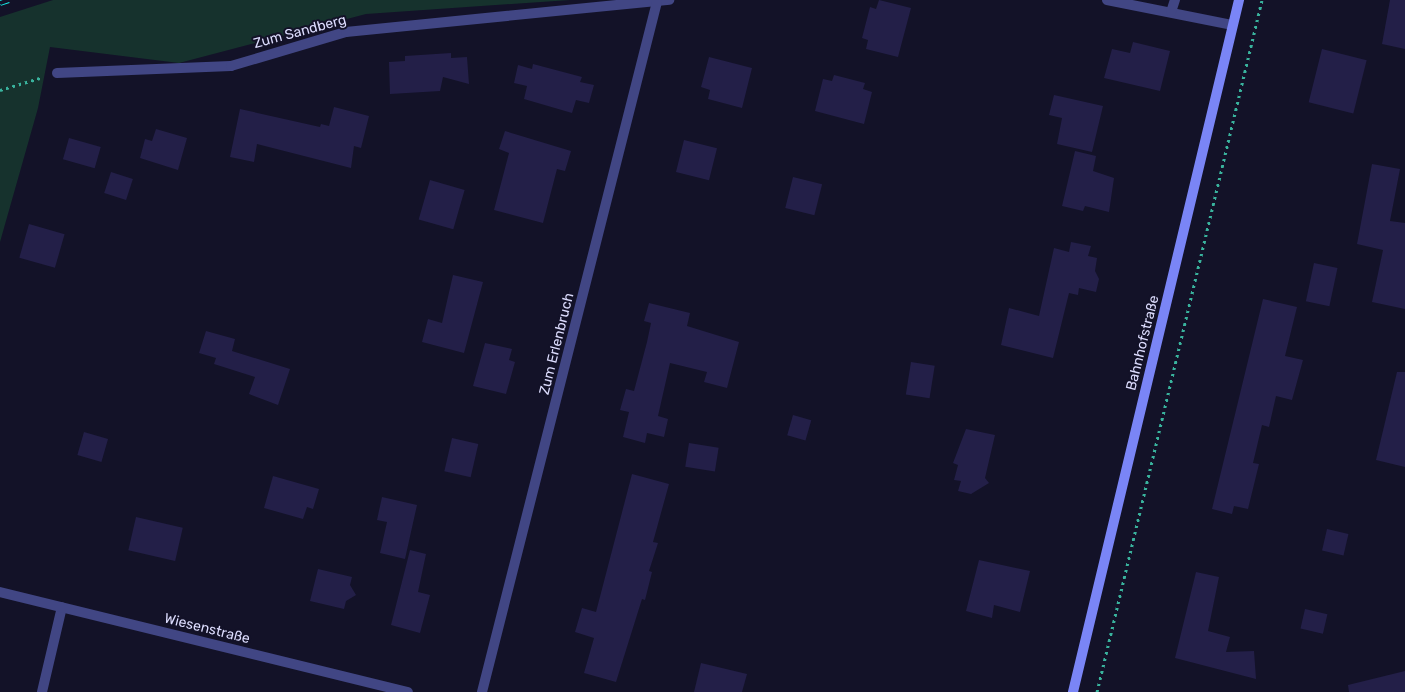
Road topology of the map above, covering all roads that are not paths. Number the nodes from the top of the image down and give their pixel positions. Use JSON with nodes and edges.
{"nodes":[{"id":1,"x":669,"y":0,"type":"edge"},
{"id":2,"x":1107,"y":0,"type":"edge"},
{"id":3,"x":1175,"y":0,"type":"edge"},
{"id":4,"x":1239,"y":0,"type":"edge"},
{"id":5,"x":657,"y":2,"type":"junction"},
{"id":6,"x":1171,"y":12,"type":"junction"},
{"id":7,"x":1232,"y":25,"type":"junction"},
{"id":8,"x":57,"y":73,"type":"road end"},
{"id":9,"x":0,"y":592,"type":"edge"},
{"id":10,"x":62,"y":607,"type":"junction"},
{"id":11,"x":42,"y":692,"type":"edge"},
{"id":12,"x":408,"y":692,"type":"edge"},
{"id":13,"x":482,"y":692,"type":"edge"},
{"id":14,"x":1074,"y":692,"type":"edge"}],
"edges":[{"from":1,"to":5,"type":"street","name":"Zum Sandberg"},
{"from":2,"to":6,"type":"street"},
{"from":3,"to":6,"type":"street"},
{"from":4,"to":7,"type":"main road","name":"Bahnhofstraße"},
{"from":5,"to":8,"type":"street","name":"Zum Sandberg"},
{"from":5,"to":13,"type":"street","name":"Zum Erlenbruch"},
{"from":6,"to":7,"type":"street"},
{"from":7,"to":14,"type":"main road","name":"Bahnhofstraße"},
{"from":9,"to":10,"type":"street","name":"Wiesenstraße"},
{"from":10,"to":11,"type":"street"},
{"from":10,"to":12,"type":"street","name":"Wiesenstraße"}]}
